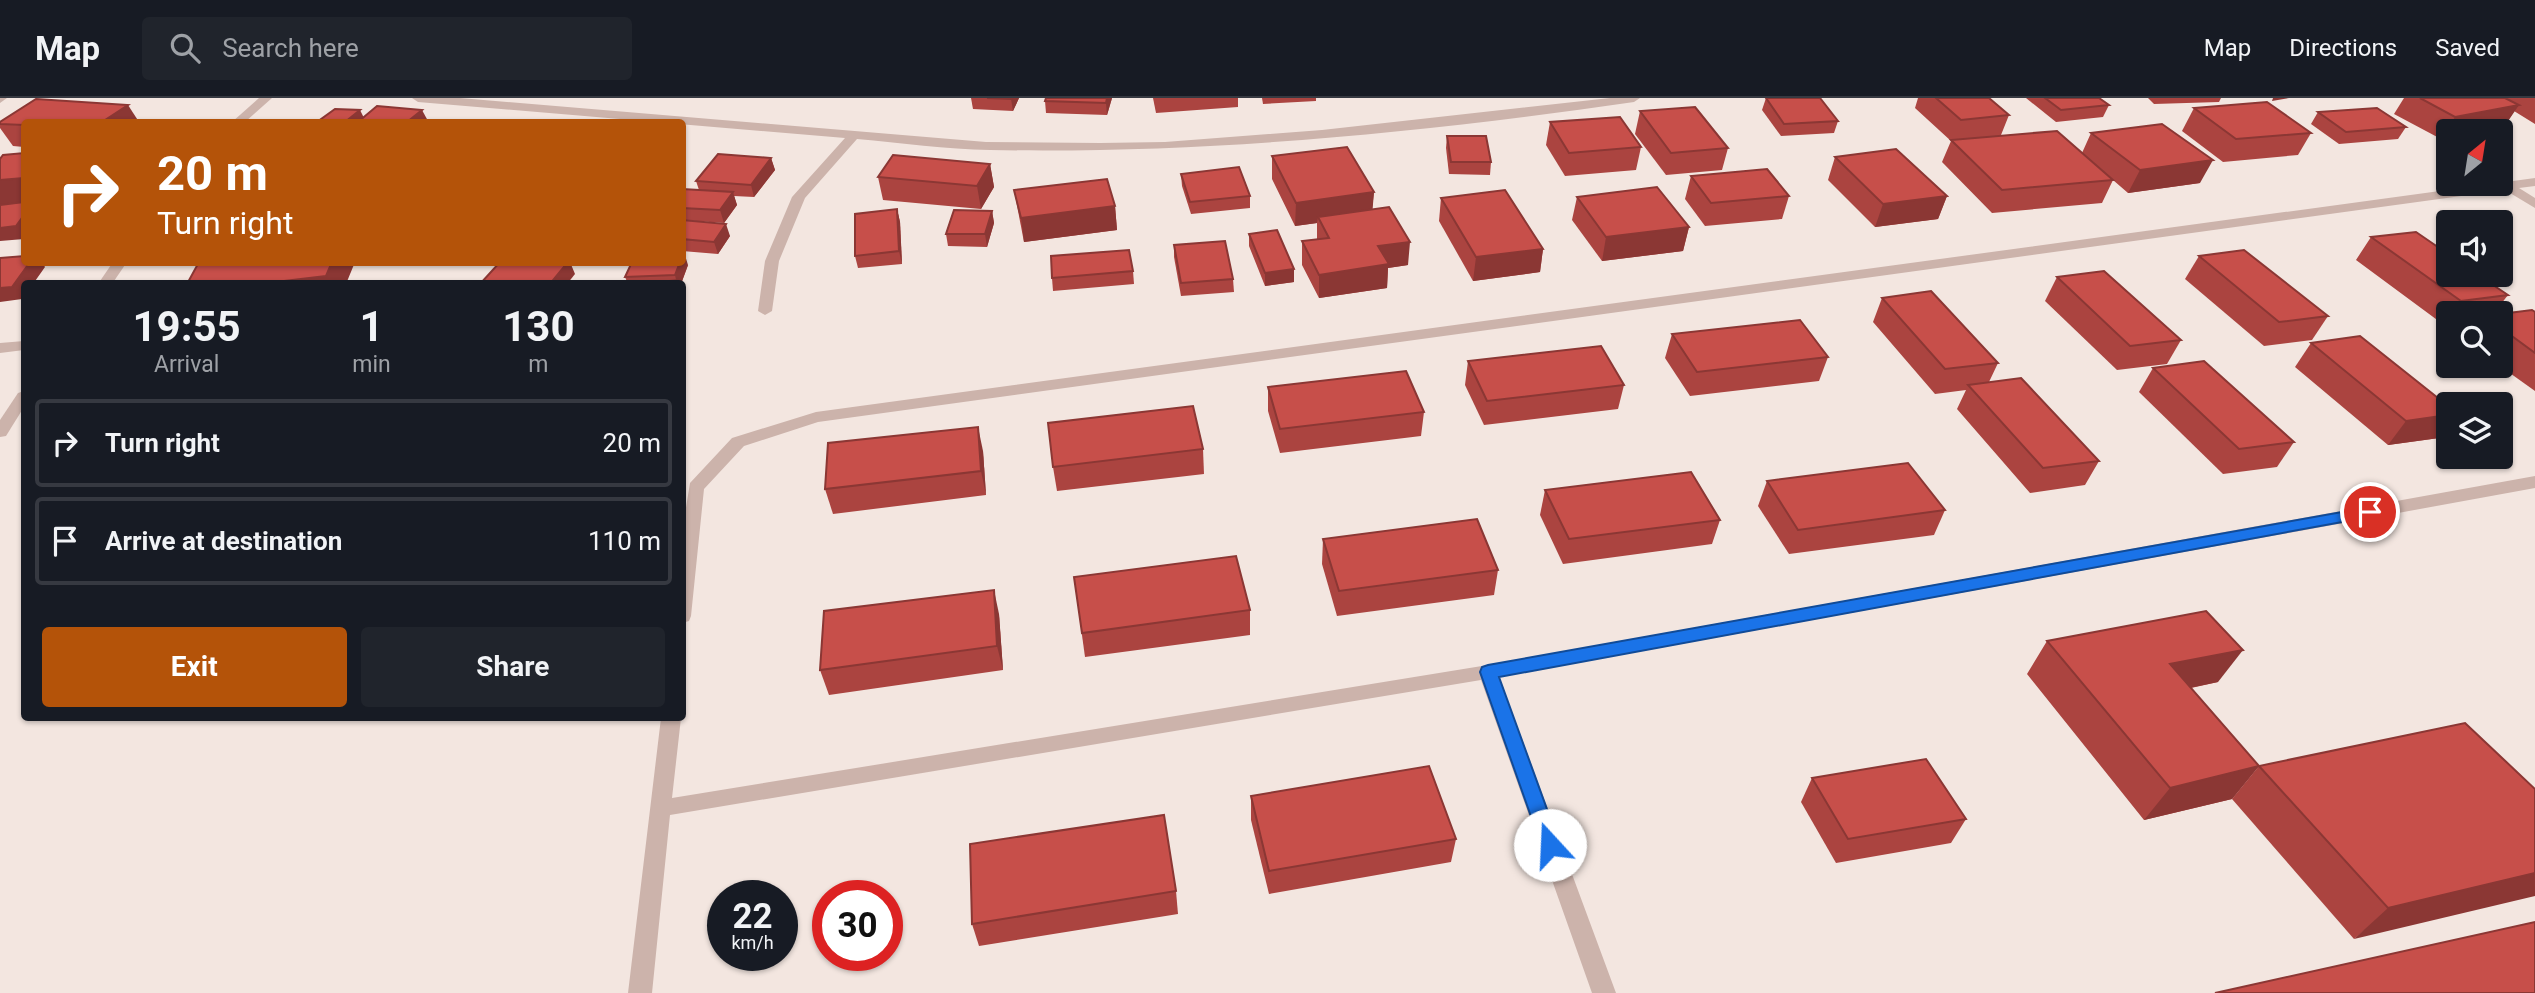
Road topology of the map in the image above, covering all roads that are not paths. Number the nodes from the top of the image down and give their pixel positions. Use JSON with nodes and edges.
{"nodes":[{"id":1,"x":266,"y":98,"type":"edge"},
{"id":2,"x":418,"y":98,"type":"edge"},
{"id":3,"x":1634,"y":98,"type":"edge"},
{"id":4,"x":242,"y":119,"type":"edge"},
{"id":5,"x":673,"y":119,"type":"edge"},
{"id":6,"x":686,"y":120,"type":"edge"},
{"id":7,"x":855,"y":134,"type":"junction"},
{"id":8,"x":2535,"y":182,"type":"edge"},
{"id":9,"x":2513,"y":185,"type":"edge"},
{"id":10,"x":2513,"y":190,"type":"edge"},
{"id":11,"x":2436,"y":196,"type":"edge"},
{"id":12,"x":2535,"y":204,"type":"edge"},
{"id":13,"x":765,"y":311,"type":"dead end"},
{"id":14,"x":21,"y":346,"type":"edge"},
{"id":15,"x":0,"y":348,"type":"edge"},
{"id":16,"x":21,"y":400,"type":"edge"},
{"id":17,"x":0,"y":432,"type":"edge"},
{"id":18,"x":2535,"y":482,"type":"edge"},
{"id":19,"x":686,"y":579,"type":"edge"},
{"id":20,"x":1488,"y":672,"type":"junction"},
{"id":21,"x":671,"y":721,"type":"edge"},
{"id":22,"x":662,"y":808,"type":"junction"},
{"id":23,"x":640,"y":993,"type":"edge"},
{"id":24,"x":1604,"y":993,"type":"edge"}],
"edges":[{"from":1,"to":4,"type":"street"},
{"from":2,"to":5,"type":"street"},
{"from":3,"to":7,"type":"street"},
{"from":6,"to":7,"type":"street"},
{"from":7,"to":13,"type":"street"},
{"from":8,"to":9,"type":"street"},
{"from":10,"to":12,"type":"street"},
{"from":11,"to":19,"type":"street"},
{"from":14,"to":15,"type":"street"},
{"from":16,"to":17,"type":"street"},
{"from":18,"to":20,"type":"street"},
{"from":20,"to":22,"type":"street"},
{"from":20,"to":24,"type":"street"},
{"from":21,"to":22,"type":"street"},
{"from":22,"to":23,"type":"street"}]}
